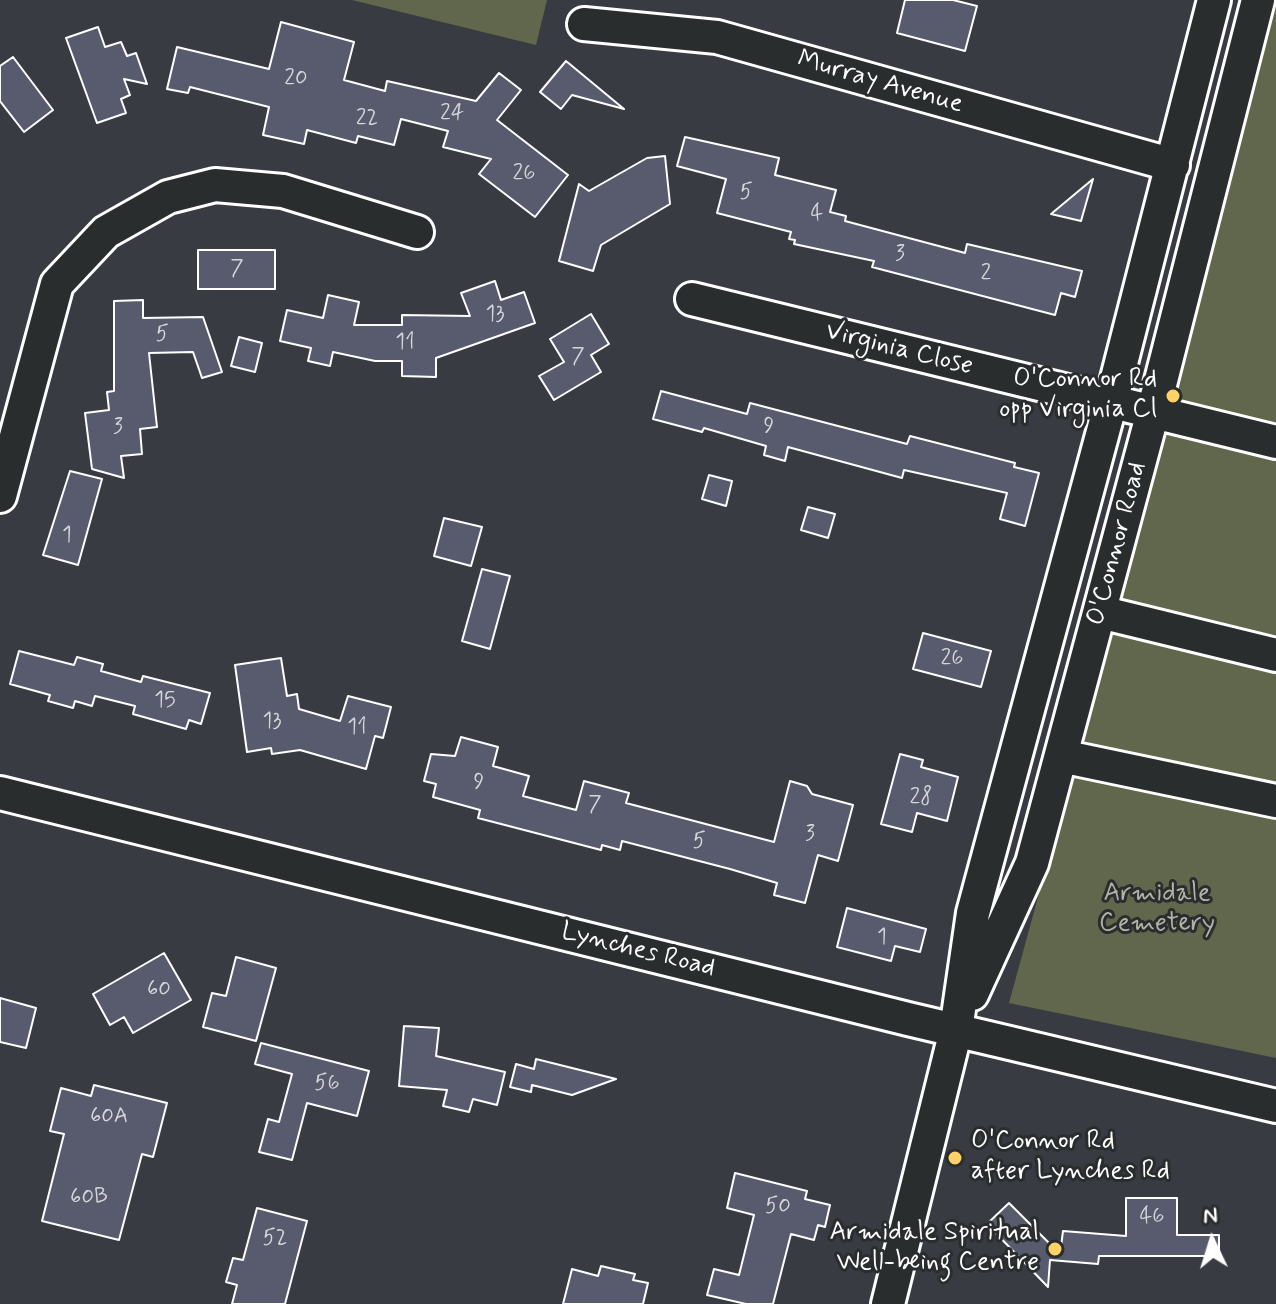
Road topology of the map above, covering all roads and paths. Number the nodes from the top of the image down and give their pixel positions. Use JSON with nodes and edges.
{"nodes":[{"id":1,"x":1214,"y":0,"type":"edge"},
{"id":2,"x":1258,"y":0,"type":"edge"},
{"id":3,"x":584,"y":24,"type":"dead end"},
{"id":4,"x":1173,"y":165,"type":"junction"},
{"id":5,"x":417,"y":232,"type":"dead end"},
{"id":6,"x":692,"y":299,"type":"dead end"},
{"id":7,"x":1111,"y":402,"type":"junction"},
{"id":8,"x":1153,"y":412,"type":"junction"},
{"id":9,"x":1276,"y":442,"type":"edge"},
{"id":10,"x":0,"y":496,"type":"edge"},
{"id":11,"x":1100,"y":612,"type":"junction"},
{"id":12,"x":1276,"y":655,"type":"edge"},
{"id":13,"x":1061,"y":756,"type":"junction"},
{"id":14,"x":0,"y":793,"type":"edge"},
{"id":15,"x":1276,"y":801,"type":"edge"},
{"id":16,"x":956,"y":1030,"type":"junction"},
{"id":17,"x":1276,"y":1106,"type":"edge"},
{"id":18,"x":888,"y":1304,"type":"edge"}],
"edges":[{"from":1,"to":4,"type":"street","name":"O'Connor Road"},
{"from":2,"to":8,"type":"street","name":"O'Connor Road"},
{"from":3,"to":4,"type":"street","name":"Murray Avenue"},
{"from":4,"to":7,"type":"street","name":"O'Connor Road"},
{"from":5,"to":10,"type":"street"},
{"from":6,"to":7,"type":"street","name":"Virginia Close"},
{"from":7,"to":8,"type":"street","name":"Virginia Close"},
{"from":7,"to":16,"type":"street","name":"O'Connor Road"},
{"from":8,"to":9,"type":"street","name":"Virginia Close"},
{"from":8,"to":11,"type":"street","name":"O'Connor Road"},
{"from":11,"to":12,"type":"street"},
{"from":11,"to":13,"type":"street","name":"O'Connor Road"},
{"from":13,"to":15,"type":"street"},
{"from":13,"to":16,"type":"street","name":"O'Connor Road"},
{"from":14,"to":16,"type":"street","name":"Lynches Road"},
{"from":16,"to":17,"type":"street","name":"Lynches Road"},
{"from":16,"to":18,"type":"street","name":"O'Connor Road"}]}
